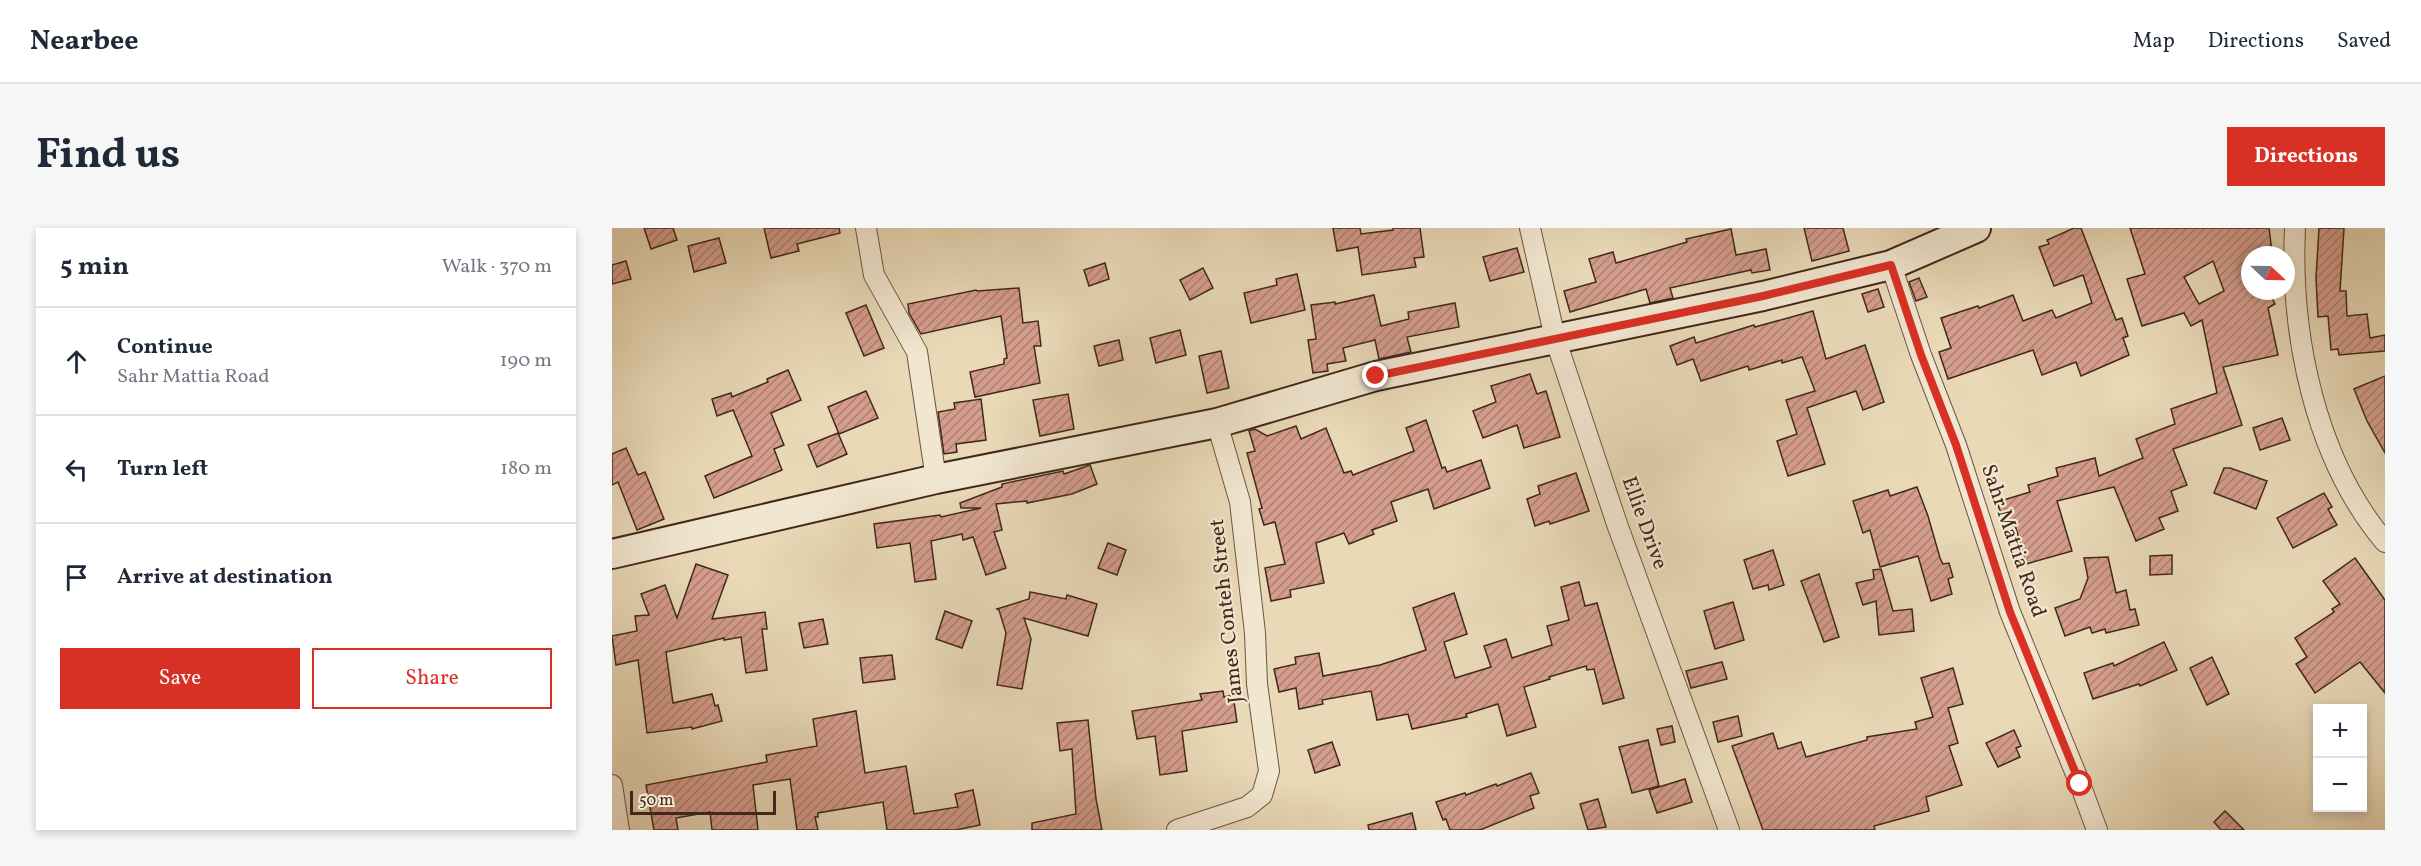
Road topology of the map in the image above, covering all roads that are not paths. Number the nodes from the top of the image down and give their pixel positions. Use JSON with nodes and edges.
{"nodes":[{"id":1,"x":866,"y":228,"type":"edge"},
{"id":2,"x":1530,"y":228,"type":"edge"},
{"id":3,"x":1976,"y":228,"type":"edge"},
{"id":4,"x":2295,"y":228,"type":"edge"},
{"id":5,"x":1891,"y":265,"type":"junction"},
{"id":6,"x":1555,"y":338,"type":"junction"},
{"id":7,"x":1217,"y":423,"type":"junction"},
{"id":8,"x":936,"y":479,"type":"junction"},
{"id":9,"x":2385,"y":542,"type":"edge"},
{"id":10,"x":612,"y":554,"type":"edge"},
{"id":11,"x":612,"y":784,"type":"edge"},
{"id":12,"x":619,"y":830,"type":"edge"},
{"id":13,"x":1177,"y":830,"type":"edge"},
{"id":14,"x":1730,"y":830,"type":"edge"},
{"id":15,"x":2097,"y":830,"type":"edge"}],
"edges":[{"from":1,"to":8,"type":"street"},
{"from":2,"to":6,"type":"street","name":"Ellie Drive"},
{"from":3,"to":5,"type":"main road"},
{"from":4,"to":9,"type":"street"},
{"from":5,"to":6,"type":"main road"},
{"from":5,"to":15,"type":"street","name":"Sahr Mattia Road"},
{"from":6,"to":7,"type":"main road"},
{"from":6,"to":14,"type":"street","name":"Ellie Drive"},
{"from":7,"to":8,"type":"main road"},
{"from":7,"to":13,"type":"street","name":"James Conteh Street"},
{"from":8,"to":10,"type":"main road"},
{"from":11,"to":12,"type":"street"}]}
